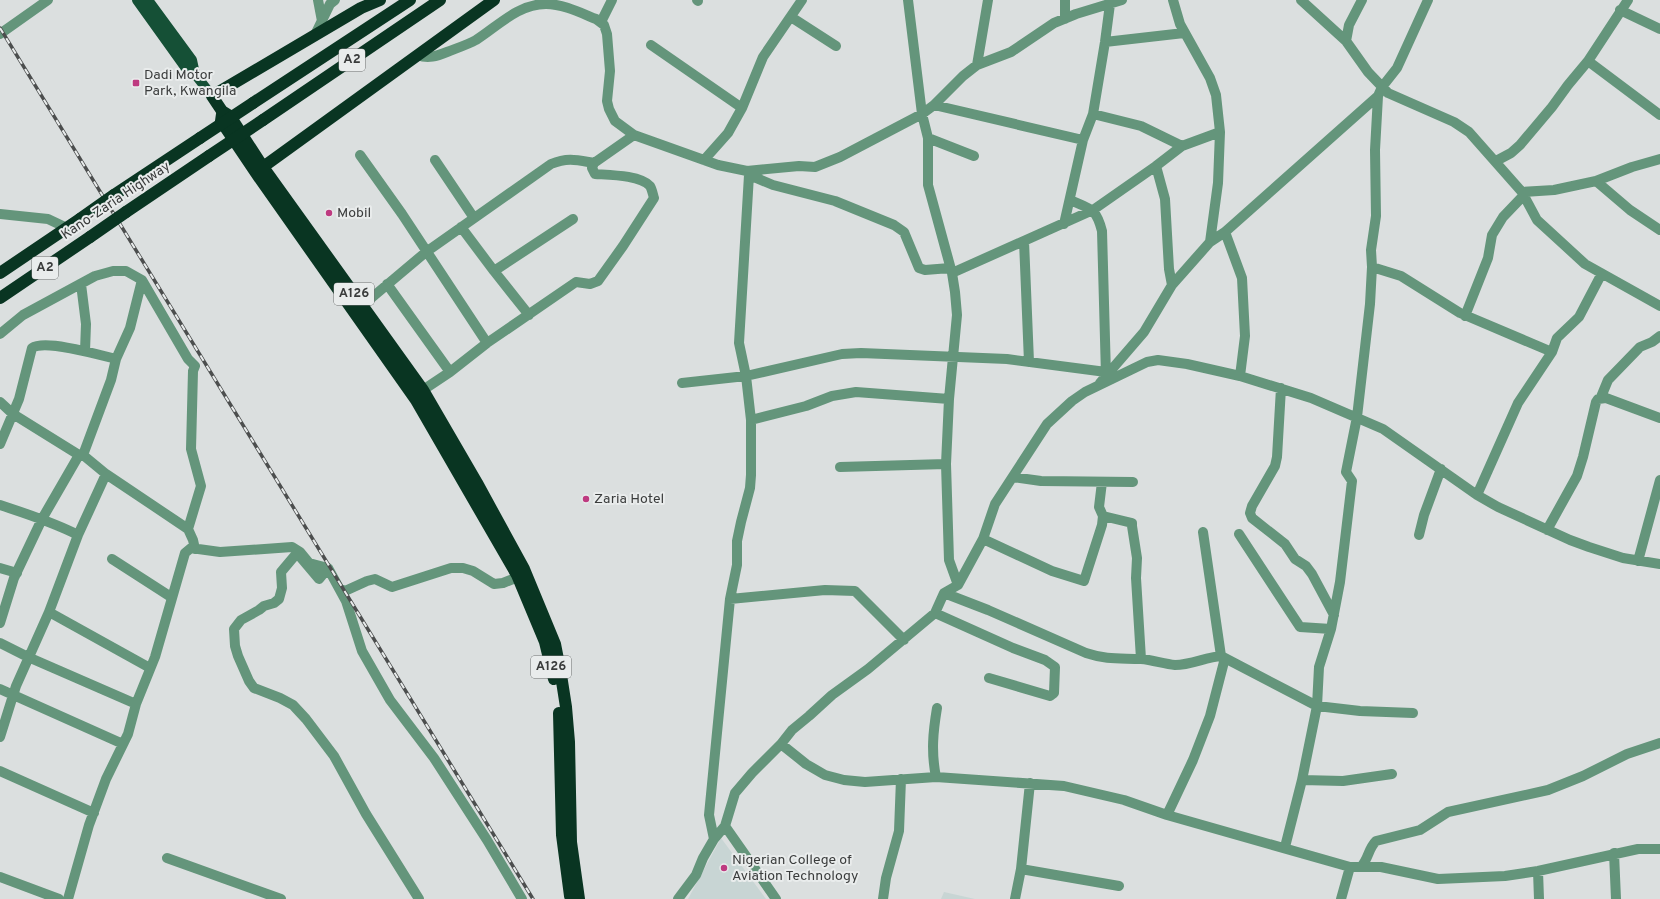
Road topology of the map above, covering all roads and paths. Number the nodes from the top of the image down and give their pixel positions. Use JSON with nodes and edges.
{"nodes":[{"id":1,"x":48,"y":0,"type":"edge"},
{"id":2,"x":137,"y":0,"type":"edge"},
{"id":3,"x":148,"y":0,"type":"edge"},
{"id":4,"x":318,"y":0,"type":"edge"},
{"id":5,"x":335,"y":0,"type":"edge"},
{"id":6,"x":380,"y":0,"type":"edge"},
{"id":7,"x":410,"y":0,"type":"edge"},
{"id":8,"x":440,"y":0,"type":"edge"},
{"id":9,"x":494,"y":0,"type":"edge"},
{"id":10,"x":612,"y":0,"type":"edge"},
{"id":11,"x":802,"y":0,"type":"edge"},
{"id":12,"x":908,"y":0,"type":"edge"},
{"id":13,"x":988,"y":0,"type":"edge"},
{"id":14,"x":1065,"y":0,"type":"edge"},
{"id":15,"x":1122,"y":0,"type":"edge"},
{"id":16,"x":1173,"y":0,"type":"edge"},
{"id":17,"x":1302,"y":0,"type":"edge"},
{"id":18,"x":1362,"y":0,"type":"edge"},
{"id":19,"x":1428,"y":0,"type":"edge"},
{"id":20,"x":1628,"y":0,"type":"edge"},
{"id":21,"x":1110,"y":4,"type":"junction"},
{"id":22,"x":1620,"y":10,"type":"junction"},
{"id":23,"x":791,"y":17,"type":"junction"},
{"id":24,"x":1065,"y":19,"type":"junction"},
{"id":25,"x":322,"y":21,"type":"junction"},
{"id":26,"x":601,"y":22,"type":"junction"},
{"id":27,"x":1349,"y":25,"type":"junction"},
{"id":28,"x":1334,"y":29,"type":"junction"},
{"id":29,"x":1660,"y":29,"type":"edge"},
{"id":30,"x":1184,"y":33,"type":"junction"},
{"id":31,"x":0,"y":34,"type":"edge"},
{"id":32,"x":359,"y":34,"type":"junction"},
{"id":33,"x":315,"y":35,"type":"junction"},
{"id":34,"x":1346,"y":41,"type":"junction"},
{"id":35,"x":1105,"y":42,"type":"junction"},
{"id":36,"x":651,"y":45,"type":"dead end"},
{"id":37,"x":836,"y":46,"type":"dead end"},
{"id":38,"x":369,"y":48,"type":"junction"},
{"id":39,"x":418,"y":55,"type":"junction"},
{"id":40,"x":1588,"y":61,"type":"junction"},
{"id":41,"x":977,"y":65,"type":"junction"},
{"id":42,"x":195,"y":74,"type":"junction"},
{"id":43,"x":1380,"y":92,"type":"junction"},
{"id":44,"x":212,"y":96,"type":"junction"},
{"id":45,"x":934,"y":105,"type":"junction"},
{"id":46,"x":742,"y":108,"type":"junction"},
{"id":47,"x":222,"y":111,"type":"junction"},
{"id":48,"x":1659,"y":112,"type":"edge"},
{"id":49,"x":922,"y":114,"type":"junction"},
{"id":50,"x":1093,"y":114,"type":"junction"},
{"id":51,"x":1220,"y":132,"type":"junction"},
{"id":52,"x":634,"y":135,"type":"junction"},
{"id":53,"x":928,"y":138,"type":"junction"},
{"id":54,"x":1084,"y":140,"type":"junction"},
{"id":55,"x":1182,"y":146,"type":"junction"},
{"id":56,"x":360,"y":155,"type":"dead end"},
{"id":57,"x":974,"y":156,"type":"dead end"},
{"id":58,"x":1660,"y":158,"type":"edge"},
{"id":59,"x":435,"y":160,"type":"dead end"},
{"id":60,"x":704,"y":160,"type":"junction"},
{"id":61,"x":1496,"y":161,"type":"junction"},
{"id":62,"x":594,"y":163,"type":"junction"},
{"id":63,"x":1156,"y":166,"type":"junction"},
{"id":64,"x":264,"y":167,"type":"junction"},
{"id":65,"x":748,"y":173,"type":"junction"},
{"id":66,"x":1596,"y":181,"type":"junction"},
{"id":67,"x":1523,"y":193,"type":"junction"},
{"id":68,"x":1070,"y":200,"type":"junction"},
{"id":69,"x":1093,"y":210,"type":"junction"},
{"id":70,"x":0,"y":214,"type":"edge"},
{"id":71,"x":474,"y":218,"type":"junction"},
{"id":72,"x":573,"y":219,"type":"dead end"},
{"id":73,"x":1064,"y":224,"type":"junction"},
{"id":74,"x":461,"y":227,"type":"junction"},
{"id":75,"x":67,"y":228,"type":"junction"},
{"id":76,"x":1660,"y":230,"type":"edge"},
{"id":77,"x":1225,"y":232,"type":"junction"},
{"id":78,"x":1024,"y":241,"type":"junction"},
{"id":79,"x":1210,"y":242,"type":"junction"},
{"id":80,"x":426,"y":252,"type":"junction"},
{"id":81,"x":1372,"y":267,"type":"junction"},
{"id":82,"x":951,"y":270,"type":"junction"},
{"id":83,"x":494,"y":271,"type":"junction"},
{"id":84,"x":0,"y":272,"type":"edge"},
{"id":85,"x":1601,"y":274,"type":"junction"},
{"id":86,"x":142,"y":280,"type":"junction"},
{"id":87,"x":81,"y":284,"type":"junction"},
{"id":88,"x":387,"y":284,"type":"junction"},
{"id":89,"x":1172,"y":286,"type":"junction"},
{"id":90,"x":0,"y":298,"type":"edge"},
{"id":91,"x":362,"y":305,"type":"junction"},
{"id":92,"x":1660,"y":306,"type":"edge"},
{"id":93,"x":529,"y":315,"type":"junction"},
{"id":94,"x":1465,"y":316,"type":"junction"},
{"id":95,"x":0,"y":334,"type":"edge"},
{"id":96,"x":1660,"y":336,"type":"edge"},
{"id":97,"x":954,"y":339,"type":"junction"},
{"id":98,"x":487,"y":343,"type":"junction"},
{"id":99,"x":85,"y":351,"type":"junction"},
{"id":100,"x":1552,"y":352,"type":"junction"},
{"id":101,"x":952,"y":356,"type":"junction"},
{"id":102,"x":968,"y":357,"type":"junction"},
{"id":103,"x":116,"y":359,"type":"junction"},
{"id":104,"x":1029,"y":362,"type":"junction"},
{"id":105,"x":450,"y":372,"type":"junction"},
{"id":106,"x":1106,"y":374,"type":"junction"},
{"id":107,"x":746,"y":376,"type":"junction"},
{"id":108,"x":1240,"y":376,"type":"junction"},
{"id":109,"x":682,"y":383,"type":"dead end"},
{"id":110,"x":1098,"y":385,"type":"junction"},
{"id":111,"x":1282,"y":388,"type":"junction"},
{"id":112,"x":423,"y":390,"type":"junction"},
{"id":113,"x":1601,"y":397,"type":"junction"},
{"id":114,"x":949,"y":399,"type":"junction"},
{"id":115,"x":0,"y":402,"type":"edge"},
{"id":116,"x":14,"y":414,"type":"junction"},
{"id":117,"x":1357,"y":417,"type":"junction"},
{"id":118,"x":1660,"y":418,"type":"edge"},
{"id":119,"x":750,"y":420,"type":"junction"},
{"id":120,"x":0,"y":444,"type":"edge"},
{"id":121,"x":81,"y":455,"type":"junction"},
{"id":122,"x":946,"y":464,"type":"junction"},
{"id":123,"x":840,"y":467,"type":"dead end"},
{"id":124,"x":1441,"y":469,"type":"junction"},
{"id":125,"x":106,"y":474,"type":"junction"},
{"id":126,"x":1013,"y":477,"type":"junction"},
{"id":127,"x":1660,"y":480,"type":"edge"},
{"id":128,"x":1102,"y":482,"type":"junction"},
{"id":129,"x":1133,"y":482,"type":"dead end"},
{"id":130,"x":1477,"y":495,"type":"junction"},
{"id":131,"x":0,"y":505,"type":"edge"},
{"id":132,"x":1103,"y":516,"type":"junction"},
{"id":133,"x":42,"y":519,"type":"junction"},
{"id":134,"x":188,"y":530,"type":"junction"},
{"id":135,"x":1547,"y":530,"type":"junction"},
{"id":136,"x":1203,"y":532,"type":"dead end"},
{"id":137,"x":1239,"y":534,"type":"dead end"},
{"id":138,"x":78,"y":535,"type":"junction"},
{"id":139,"x":1419,"y":535,"type":"dead end"},
{"id":140,"x":983,"y":539,"type":"junction"},
{"id":141,"x":195,"y":549,"type":"junction"},
{"id":142,"x":112,"y":559,"type":"dead end"},
{"id":143,"x":1638,"y":561,"type":"junction"},
{"id":144,"x":1660,"y":564,"type":"edge"},
{"id":145,"x":0,"y":568,"type":"edge"},
{"id":146,"x":328,"y":568,"type":"junction"},
{"id":147,"x":17,"y":573,"type":"junction"},
{"id":148,"x":518,"y":577,"type":"junction"},
{"id":149,"x":958,"y":585,"type":"junction"},
{"id":150,"x":340,"y":589,"type":"junction"},
{"id":151,"x":944,"y":593,"type":"junction"},
{"id":152,"x":171,"y":597,"type":"junction"},
{"id":153,"x":730,"y":599,"type":"junction"},
{"id":154,"x":49,"y":612,"type":"junction"},
{"id":155,"x":935,"y":614,"type":"junction"},
{"id":156,"x":1334,"y":615,"type":"junction"},
{"id":157,"x":0,"y":623,"type":"edge"},
{"id":158,"x":1331,"y":629,"type":"junction"},
{"id":159,"x":904,"y":640,"type":"junction"},
{"id":160,"x":0,"y":643,"type":"edge"},
{"id":161,"x":28,"y":657,"type":"junction"},
{"id":162,"x":1223,"y":657,"type":"junction"},
{"id":163,"x":1141,"y":659,"type":"junction"},
{"id":164,"x":150,"y":668,"type":"junction"},
{"id":165,"x":989,"y":678,"type":"dead end"},
{"id":166,"x":0,"y":689,"type":"edge"},
{"id":167,"x":13,"y":695,"type":"junction"},
{"id":168,"x":136,"y":704,"type":"junction"},
{"id":169,"x":1317,"y":706,"type":"junction"},
{"id":170,"x":937,"y":708,"type":"dead end"},
{"id":171,"x":1413,"y":713,"type":"dead end"},
{"id":172,"x":0,"y":737,"type":"edge"},
{"id":173,"x":1660,"y":743,"type":"edge"},
{"id":174,"x":123,"y":744,"type":"junction"},
{"id":175,"x":781,"y":744,"type":"junction"},
{"id":176,"x":0,"y":772,"type":"edge"},
{"id":177,"x":1392,"y":774,"type":"dead end"},
{"id":178,"x":936,"y":777,"type":"junction"},
{"id":179,"x":901,"y":779,"type":"junction"},
{"id":180,"x":1302,"y":780,"type":"junction"},
{"id":181,"x":1030,"y":783,"type":"junction"},
{"id":182,"x":94,"y":813,"type":"junction"},
{"id":183,"x":1167,"y":815,"type":"junction"},
{"id":184,"x":725,"y":826,"type":"junction"},
{"id":185,"x":714,"y":838,"type":"junction"},
{"id":186,"x":1285,"y":847,"type":"junction"},
{"id":187,"x":1660,"y":850,"type":"edge"},
{"id":188,"x":1614,"y":853,"type":"junction"},
{"id":189,"x":167,"y":858,"type":"dead end"},
{"id":190,"x":1350,"y":866,"type":"junction"},
{"id":191,"x":1361,"y":867,"type":"junction"},
{"id":192,"x":1020,"y":869,"type":"junction"},
{"id":193,"x":1538,"y":871,"type":"junction"},
{"id":194,"x":0,"y":878,"type":"edge"},
{"id":195,"x":1119,"y":886,"type":"dead end"},
{"id":196,"x":58,"y":899,"type":"edge"},
{"id":197,"x":68,"y":899,"type":"edge"},
{"id":198,"x":281,"y":899,"type":"edge"},
{"id":199,"x":419,"y":899,"type":"edge"},
{"id":200,"x":522,"y":899,"type":"edge"},
{"id":201,"x":570,"y":899,"type":"edge"},
{"id":202,"x":579,"y":899,"type":"edge"},
{"id":203,"x":678,"y":899,"type":"edge"},
{"id":204,"x":776,"y":899,"type":"edge"},
{"id":205,"x":883,"y":899,"type":"edge"},
{"id":206,"x":1015,"y":899,"type":"edge"},
{"id":207,"x":1341,"y":899,"type":"edge"},
{"id":208,"x":1539,"y":899,"type":"edge"},
{"id":209,"x":1616,"y":899,"type":"edge"}],
"edges":[{"from":1,"to":31,"type":"street"},
{"from":2,"to":42,"type":"main road"},
{"from":3,"to":42,"type":"main road"},
{"from":4,"to":25,"type":"street"},
{"from":5,"to":25,"type":"street"},
{"from":6,"to":33,"type":"highway"},
{"from":7,"to":32,"type":"highway","number":"A2"},
{"from":8,"to":38,"type":"highway","number":"A2"},
{"from":9,"to":39,"type":"highway"},
{"from":10,"to":26,"type":"street"},
{"from":11,"to":23,"type":"street"},
{"from":12,"to":49,"type":"street"},
{"from":13,"to":41,"type":"street"},
{"from":14,"to":24,"type":"street"},
{"from":15,"to":21,"type":"street"},
{"from":16,"to":30,"type":"street"},
{"from":17,"to":28,"type":"street"},
{"from":18,"to":27,"type":"street"},
{"from":19,"to":43,"type":"street"},
{"from":20,"to":22,"type":"street"},
{"from":21,"to":24,"type":"street"},
{"from":21,"to":35,"type":"street"},
{"from":22,"to":29,"type":"street"},
{"from":22,"to":40,"type":"street"},
{"from":23,"to":37,"type":"street"},
{"from":23,"to":46,"type":"street"},
{"from":24,"to":41,"type":"street"},
{"from":25,"to":33,"type":"street"},
{"from":26,"to":39,"type":"street"},
{"from":26,"to":52,"type":"street"},
{"from":27,"to":28,"type":"street"},
{"from":27,"to":34,"type":"street"},
{"from":28,"to":34,"type":"street"},
{"from":30,"to":35,"type":"street"},
{"from":30,"to":51,"type":"street"},
{"from":32,"to":38,"type":"highway"},
{"from":32,"to":75,"type":"highway","name":"Kano-Zaria Highway","number":"A2","bridge":true},
{"from":33,"to":44,"type":"highway"},
{"from":34,"to":43,"type":"street"},
{"from":35,"to":50,"type":"street"},
{"from":36,"to":46,"type":"street"},
{"from":38,"to":90,"type":"highway","name":"Kano-Zaria Highway","number":"A2","bridge":true},
{"from":39,"to":64,"type":"highway"},
{"from":40,"to":48,"type":"street"},
{"from":40,"to":61,"type":"street"},
{"from":41,"to":45,"type":"street"},
{"from":42,"to":44,"type":"main road"},
{"from":43,"to":61,"type":"street"},
{"from":43,"to":77,"type":"street"},
{"from":43,"to":81,"type":"street"},
{"from":44,"to":47,"type":"highway","number":"A126"},
{"from":45,"to":49,"type":"street"},
{"from":45,"to":54,"type":"street"},
{"from":46,"to":60,"type":"street"},
{"from":47,"to":64,"type":"highway","number":"A126"},
{"from":47,"to":148,"type":"highway","number":"A126"},
{"from":49,"to":53,"type":"street"},
{"from":49,"to":65,"type":"street"},
{"from":50,"to":54,"type":"street"},
{"from":50,"to":55,"type":"street"},
{"from":51,"to":55,"type":"street"},
{"from":51,"to":79,"type":"street"},
{"from":52,"to":60,"type":"street"},
{"from":52,"to":62,"type":"street"},
{"from":53,"to":57,"type":"street"},
{"from":53,"to":82,"type":"street"},
{"from":54,"to":68,"type":"street"},
{"from":55,"to":63,"type":"street"},
{"from":56,"to":80,"type":"street"},
{"from":58,"to":66,"type":"street"},
{"from":59,"to":71,"type":"street"},
{"from":60,"to":65,"type":"street"},
{"from":61,"to":67,"type":"street"},
{"from":62,"to":71,"type":"street"},
{"from":62,"to":93,"type":"street"},
{"from":63,"to":69,"type":"street"},
{"from":63,"to":89,"type":"street"},
{"from":64,"to":91,"type":"highway","number":"A126"},
{"from":65,"to":82,"type":"street"},
{"from":65,"to":107,"type":"street"},
{"from":66,"to":67,"type":"street"},
{"from":66,"to":76,"type":"street"},
{"from":67,"to":85,"type":"street"},
{"from":67,"to":94,"type":"street"},
{"from":68,"to":69,"type":"street"},
{"from":68,"to":73,"type":"street"},
{"from":69,"to":73,"type":"street"},
{"from":69,"to":106,"type":"street"},
{"from":70,"to":75,"type":"street"},
{"from":71,"to":74,"type":"street"},
{"from":72,"to":83,"type":"street"},
{"from":73,"to":78,"type":"street"},
{"from":74,"to":80,"type":"street"},
{"from":74,"to":83,"type":"street"},
{"from":75,"to":84,"type":"highway","name":"Kano-Zaria Highway","number":"A2"},
{"from":77,"to":79,"type":"street"},
{"from":77,"to":108,"type":"street"},
{"from":78,"to":82,"type":"street"},
{"from":78,"to":104,"type":"street"},
{"from":79,"to":89,"type":"street"},
{"from":80,"to":88,"type":"street"},
{"from":80,"to":98,"type":"street"},
{"from":81,"to":94,"type":"street"},
{"from":81,"to":117,"type":"street"},
{"from":82,"to":97,"type":"street"},
{"from":83,"to":93,"type":"street"},
{"from":85,"to":92,"type":"street"},
{"from":85,"to":100,"type":"street"},
{"from":86,"to":87,"type":"street"},
{"from":86,"to":103,"type":"street"},
{"from":86,"to":134,"type":"street"},
{"from":87,"to":95,"type":"street"},
{"from":87,"to":99,"type":"street"},
{"from":88,"to":91,"type":"street"},
{"from":88,"to":105,"type":"street"},
{"from":89,"to":106,"type":"street"},
{"from":91,"to":112,"type":"highway","number":"A126"},
{"from":93,"to":98,"type":"street"},
{"from":94,"to":100,"type":"street"},
{"from":96,"to":113,"type":"street"},
{"from":97,"to":101,"type":"street"},
{"from":97,"to":102,"type":"street"},
{"from":98,"to":105,"type":"street"},
{"from":99,"to":103,"type":"street"},
{"from":99,"to":116,"type":"street"},
{"from":100,"to":130,"type":"street"},
{"from":101,"to":102,"type":"street"},
{"from":101,"to":107,"type":"street"},
{"from":101,"to":114,"type":"street"},
{"from":102,"to":104,"type":"street"},
{"from":103,"to":121,"type":"street"},
{"from":104,"to":106,"type":"street"},
{"from":105,"to":112,"type":"street"},
{"from":106,"to":110,"type":"street"},
{"from":107,"to":109,"type":"street"},
{"from":107,"to":119,"type":"street"},
{"from":108,"to":110,"type":"street"},
{"from":108,"to":111,"type":"street"},
{"from":110,"to":126,"type":"street"},
{"from":111,"to":117,"type":"street"},
{"from":111,"to":156,"type":"street"},
{"from":112,"to":202,"type":"highway","number":"A126"},
{"from":113,"to":118,"type":"street"},
{"from":113,"to":135,"type":"street"},
{"from":114,"to":119,"type":"street"},
{"from":114,"to":122,"type":"street"},
{"from":115,"to":116,"type":"street"},
{"from":116,"to":120,"type":"street"},
{"from":116,"to":121,"type":"street"},
{"from":117,"to":124,"type":"street"},
{"from":117,"to":156,"type":"street"},
{"from":119,"to":153,"type":"street"},
{"from":121,"to":125,"type":"street"},
{"from":121,"to":133,"type":"street"},
{"from":122,"to":123,"type":"street"},
{"from":122,"to":149,"type":"street"},
{"from":124,"to":130,"type":"street"},
{"from":124,"to":139,"type":"street"},
{"from":125,"to":134,"type":"street"},
{"from":125,"to":138,"type":"street"},
{"from":126,"to":128,"type":"street"},
{"from":126,"to":140,"type":"street"},
{"from":127,"to":143,"type":"street"},
{"from":128,"to":129,"type":"street"},
{"from":128,"to":132,"type":"street"},
{"from":130,"to":135,"type":"street"},
{"from":131,"to":133,"type":"street"},
{"from":132,"to":140,"type":"street"},
{"from":132,"to":163,"type":"street"},
{"from":133,"to":138,"type":"street"},
{"from":133,"to":147,"type":"street"},
{"from":134,"to":141,"type":"street"},
{"from":135,"to":143,"type":"street"},
{"from":136,"to":162,"type":"street"},
{"from":137,"to":158,"type":"street"},
{"from":138,"to":154,"type":"street"},
{"from":140,"to":149,"type":"street"},
{"from":141,"to":146,"type":"street"},
{"from":141,"to":152,"type":"street"},
{"from":142,"to":152,"type":"street"},
{"from":143,"to":144,"type":"street"},
{"from":145,"to":147,"type":"street"},
{"from":146,"to":150,"type":"street"},
{"from":146,"to":199,"type":"street"},
{"from":147,"to":157,"type":"street"},
{"from":148,"to":150,"type":"street"},
{"from":148,"to":201,"type":"highway","number":"A126"},
{"from":149,"to":151,"type":"street"},
{"from":150,"to":200,"type":"street"},
{"from":151,"to":155,"type":"street"},
{"from":151,"to":163,"type":"street"},
{"from":152,"to":164,"type":"street"},
{"from":153,"to":159,"type":"street"},
{"from":153,"to":185,"type":"street"},
{"from":154,"to":161,"type":"street"},
{"from":154,"to":164,"type":"street"},
{"from":155,"to":159,"type":"street"},
{"from":155,"to":165,"type":"street"},
{"from":156,"to":158,"type":"street"},
{"from":158,"to":169,"type":"street"},
{"from":159,"to":175,"type":"street"},
{"from":160,"to":161,"type":"street"},
{"from":161,"to":167,"type":"street"},
{"from":161,"to":168,"type":"street"},
{"from":162,"to":163,"type":"street"},
{"from":162,"to":169,"type":"street"},
{"from":162,"to":183,"type":"street"},
{"from":164,"to":168,"type":"street"},
{"from":166,"to":167,"type":"street"},
{"from":167,"to":172,"type":"street"},
{"from":167,"to":174,"type":"street"},
{"from":168,"to":174,"type":"street"},
{"from":169,"to":171,"type":"street"},
{"from":169,"to":180,"type":"street"},
{"from":170,"to":178,"type":"street"},
{"from":173,"to":191,"type":"street"},
{"from":174,"to":182,"type":"street"},
{"from":175,"to":179,"type":"street"},
{"from":175,"to":184,"type":"street"},
{"from":176,"to":182,"type":"street"},
{"from":177,"to":180,"type":"street"},
{"from":178,"to":179,"type":"street"},
{"from":178,"to":181,"type":"street"},
{"from":179,"to":205,"type":"street"},
{"from":180,"to":186,"type":"street"},
{"from":181,"to":183,"type":"street"},
{"from":181,"to":192,"type":"street"},
{"from":182,"to":197,"type":"street"},
{"from":183,"to":186,"type":"street"},
{"from":184,"to":185,"type":"street"},
{"from":184,"to":204,"type":"street"},
{"from":185,"to":203,"type":"street"},
{"from":186,"to":190,"type":"street"},
{"from":187,"to":188,"type":"street"},
{"from":188,"to":193,"type":"street"},
{"from":188,"to":209,"type":"street"},
{"from":189,"to":198,"type":"street"},
{"from":190,"to":191,"type":"street"},
{"from":190,"to":207,"type":"street"},
{"from":191,"to":193,"type":"street"},
{"from":192,"to":195,"type":"street"},
{"from":192,"to":206,"type":"street"},
{"from":193,"to":208,"type":"street"},
{"from":194,"to":196,"type":"street"}]}
